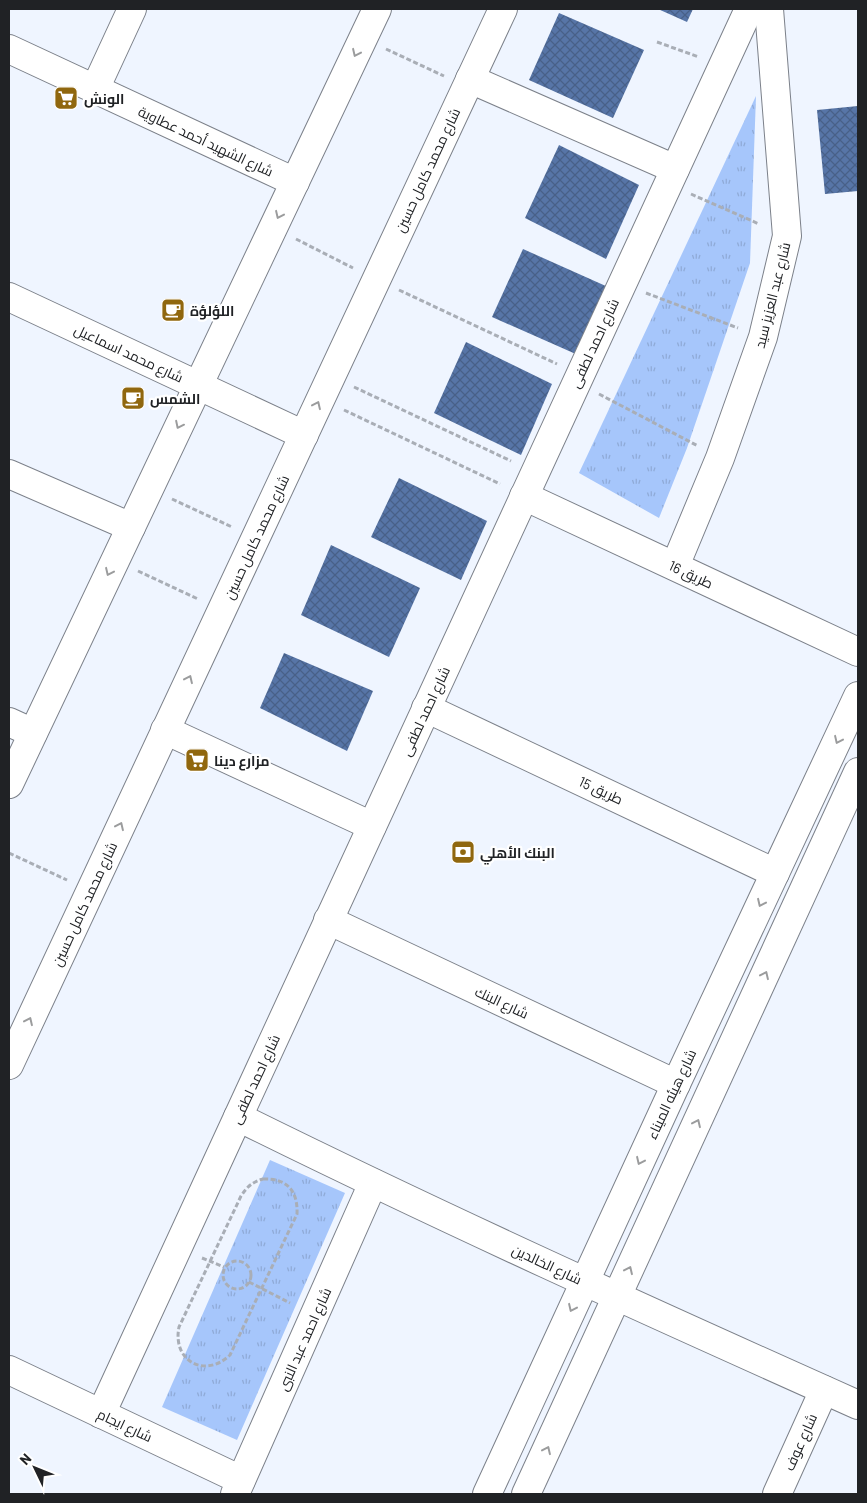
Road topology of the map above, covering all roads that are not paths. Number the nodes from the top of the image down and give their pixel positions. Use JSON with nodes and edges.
{"nodes":[{"id":1,"x":132,"y":9,"type":"edge"},
{"id":2,"x":377,"y":9,"type":"edge"},
{"id":3,"x":503,"y":9,"type":"edge"},
{"id":4,"x":749,"y":9,"type":"edge"},
{"id":5,"x":769,"y":9,"type":"edge"},
{"id":6,"x":9,"y":49,"type":"edge"},
{"id":7,"x":468,"y":83,"type":"junction"},
{"id":8,"x":94,"y":89,"type":"junction"},
{"id":9,"x":671,"y":177,"type":"junction"},
{"id":10,"x":295,"y":182,"type":"junction"},
{"id":11,"x":9,"y":297,"type":"edge"},
{"id":12,"x":198,"y":386,"type":"junction"},
{"id":13,"x":304,"y":435,"type":"junction"},
{"id":14,"x":9,"y":474,"type":"edge"},
{"id":15,"x":530,"y":484,"type":"junction"},
{"id":16,"x":131,"y":527,"type":"junction"},
{"id":17,"x":676,"y":566,"type":"junction"},
{"id":18,"x":858,"y":652,"type":"edge"},
{"id":19,"x":858,"y":696,"type":"edge"},
{"id":20,"x":426,"y":708,"type":"junction"},
{"id":21,"x":21,"y":728,"type":"edge"},
{"id":22,"x":165,"y":730,"type":"junction"},
{"id":23,"x":858,"y":775,"type":"edge"},
{"id":24,"x":9,"y":784,"type":"edge"},
{"id":25,"x":372,"y":826,"type":"junction"},
{"id":26,"x":775,"y":872,"type":"junction"},
{"id":27,"x":328,"y":920,"type":"junction"},
{"id":28,"x":9,"y":1066,"type":"edge"},
{"id":29,"x":676,"y":1084,"type":"junction"},
{"id":30,"x":238,"y":1116,"type":"junction"},
{"id":31,"x":372,"y":1184,"type":"junction"},
{"id":32,"x":584,"y":1281,"type":"junction"},
{"id":33,"x":617,"y":1297,"type":"junction"},
{"id":34,"x":9,"y":1370,"type":"edge"},
{"id":35,"x":824,"y":1390,"type":"junction"},
{"id":36,"x":858,"y":1405,"type":"edge"},
{"id":37,"x":101,"y":1414,"type":"junction"},
{"id":38,"x":238,"y":1487,"type":"edge"},
{"id":39,"x":487,"y":1494,"type":"edge"},
{"id":40,"x":526,"y":1494,"type":"edge"},
{"id":41,"x":777,"y":1494,"type":"edge"}],
"edges":[{"from":1,"to":8,"type":"street"},
{"from":2,"to":10,"type":"street","one_way":true},
{"from":3,"to":7,"type":"street","name":"شارع محمد كامل حسين"},
{"from":4,"to":9,"type":"street","name":"شارع احمد لطفى"},
{"from":5,"to":17,"type":"street","name":"شارع عبد العزيز سيد"},
{"from":6,"to":8,"type":"street","name":"شارع الشهيد أحمد عطاوية"},
{"from":7,"to":9,"type":"street"},
{"from":13,"to":7,"type":"street","name":"شارع محمد كامل حسين","one_way":true},
{"from":8,"to":10,"type":"street","name":"شارع الشهيد أحمد عطاوية"},
{"from":9,"to":15,"type":"street","name":"شارع احمد لطفى"},
{"from":10,"to":12,"type":"street","one_way":true},
{"from":11,"to":12,"type":"street","name":"شارع محمد اسماعيل"},
{"from":12,"to":13,"type":"street","name":"شارع محمد اسماعيل"},
{"from":12,"to":16,"type":"street","one_way":true},
{"from":22,"to":13,"type":"street","name":"شارع محمد كامل حسين","one_way":true},
{"from":14,"to":16,"type":"street"},
{"from":15,"to":17,"type":"street","name":"طريق 16"},
{"from":15,"to":20,"type":"street","name":"شارع احمد لطفى"},
{"from":16,"to":21,"type":"street","one_way":true},
{"from":17,"to":18,"type":"street","name":"طريق 16"},
{"from":19,"to":26,"type":"street","name":"شارع هيئه الميناء","one_way":true},
{"from":20,"to":25,"type":"street","name":"شارع احمد لطفى"},
{"from":20,"to":26,"type":"street","name":"طريق 15"},
{"from":21,"to":24,"type":"street"},
{"from":22,"to":25,"type":"street"},
{"from":28,"to":22,"type":"street","name":"شارع محمد كامل حسين","one_way":true},
{"from":33,"to":23,"type":"street","one_way":true},
{"from":25,"to":27,"type":"street","name":"شارع احمد لطفى"},
{"from":26,"to":29,"type":"street","name":"شارع هيئه الميناء","one_way":true},
{"from":27,"to":29,"type":"street","name":"شارع البنك"},
{"from":27,"to":30,"type":"street","name":"شارع احمد لطفى"},
{"from":29,"to":32,"type":"street","name":"شارع هيئه الميناء","one_way":true},
{"from":30,"to":31,"type":"street","name":"شارع الخالدين"},
{"from":30,"to":37,"type":"street","name":"شارع احمد لطفى"},
{"from":31,"to":32,"type":"street","name":"شارع الخالدين"},
{"from":31,"to":38,"type":"street","name":"شارع احمد عبد النبى"},
{"from":32,"to":33,"type":"street","name":"شارع الخالدين"},
{"from":32,"to":39,"type":"street","name":"شارع هيئه الميناء","one_way":true},
{"from":33,"to":35,"type":"street","name":"شارع الخالدين"},
{"from":40,"to":33,"type":"street","one_way":true},
{"from":34,"to":37,"type":"street","name":"شارع ايجام"},
{"from":35,"to":36,"type":"street","name":"شارع الخالدين"},
{"from":35,"to":41,"type":"street","name":"شارع عوف"},
{"from":37,"to":38,"type":"street","name":"شارع ايجام"}]}
